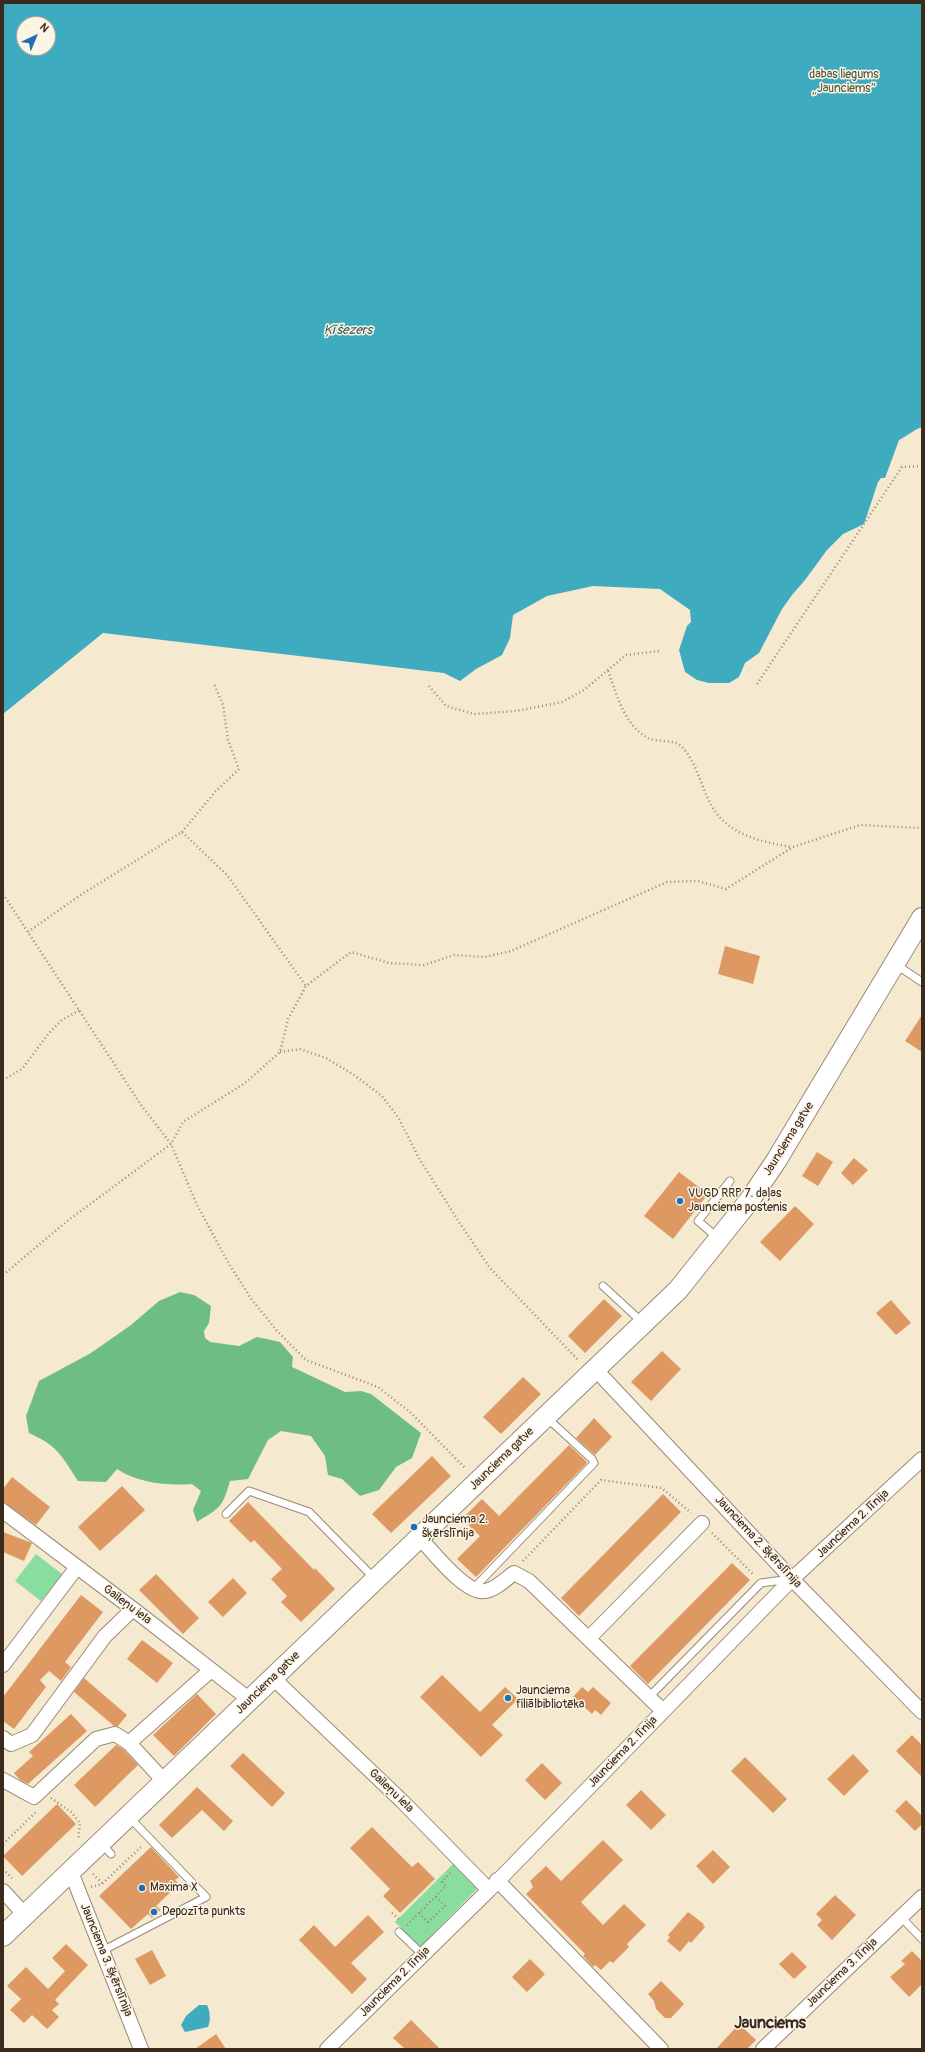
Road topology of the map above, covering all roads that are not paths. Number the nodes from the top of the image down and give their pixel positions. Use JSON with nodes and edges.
{"nodes":[{"id":1,"x":922,"y":918,"type":"edge"},
{"id":2,"x":895,"y":964,"type":"junction"},
{"id":3,"x":922,"y":982,"type":"edge"},
{"id":4,"x":730,"y":1181,"type":"dead end"},
{"id":5,"x":720,"y":1240,"type":"junction"},
{"id":6,"x":603,"y":1286,"type":"dead end"},
{"id":7,"x":644,"y":1324,"type":"junction"},
{"id":8,"x":594,"y":1372,"type":"junction"},
{"id":9,"x":546,"y":1417,"type":"junction"},
{"id":10,"x":922,"y":1459,"type":"edge"},
{"id":11,"x":3,"y":1511,"type":"edge"},
{"id":12,"x":226,"y":1514,"type":"dead end"},
{"id":13,"x":702,"y":1523,"type":"road end"},
{"id":14,"x":420,"y":1538,"type":"junction"},
{"id":15,"x":77,"y":1567,"type":"junction"},
{"id":16,"x":792,"y":1579,"type":"junction"},
{"id":17,"x":376,"y":1580,"type":"junction"},
{"id":18,"x":473,"y":1589,"type":"junction"},
{"id":19,"x":133,"y":1609,"type":"junction"},
{"id":20,"x":589,"y":1638,"type":"junction"},
{"id":21,"x":3,"y":1665,"type":"edge"},
{"id":22,"x":211,"y":1670,"type":"junction"},
{"id":23,"x":273,"y":1678,"type":"junction"},
{"id":24,"x":649,"y":1697,"type":"junction"},
{"id":25,"x":250,"y":1700,"type":"junction"},
{"id":26,"x":662,"y":1710,"type":"junction"},
{"id":27,"x":922,"y":1712,"type":"edge"},
{"id":28,"x":129,"y":1743,"type":"junction"},
{"id":29,"x":6,"y":1745,"type":"edge"},
{"id":30,"x":3,"y":1780,"type":"edge"},
{"id":31,"x":165,"y":1782,"type":"junction"},
{"id":32,"x":129,"y":1816,"type":"junction"},
{"id":33,"x":71,"y":1872,"type":"junction"},
{"id":34,"x":493,"y":1885,"type":"junction"},
{"id":35,"x":3,"y":1891,"type":"edge"},
{"id":36,"x":922,"y":1897,"type":"edge"},
{"id":37,"x":25,"y":1915,"type":"junction"},
{"id":38,"x":901,"y":1917,"type":"junction"},
{"id":39,"x":399,"y":1932,"type":"road end"},
{"id":40,"x":3,"y":1936,"type":"edge"},
{"id":41,"x":922,"y":1939,"type":"edge"},
{"id":42,"x":102,"y":1951,"type":"junction"},
{"id":43,"x":422,"y":1955,"type":"junction"},
{"id":44,"x":141,"y":2049,"type":"edge"},
{"id":45,"x":328,"y":2049,"type":"edge"},
{"id":46,"x":661,"y":2049,"type":"edge"},
{"id":47,"x":763,"y":2049,"type":"edge"}],
"edges":[{"from":1,"to":2,"type":"main road","name":"Jaunciema gatve"},
{"from":2,"to":3,"type":"lane"},
{"from":2,"to":5,"type":"main road","name":"Jaunciema gatve"},
{"from":4,"to":5,"type":"lane"},
{"from":5,"to":7,"type":"main road","name":"Jaunciema gatve"},
{"from":6,"to":7,"type":"lane"},
{"from":7,"to":8,"type":"main road","name":"Jaunciema gatve"},
{"from":8,"to":9,"type":"main road","name":"Jaunciema gatve"},
{"from":8,"to":16,"type":"street","name":"Jaunciema 2. šķērslīnija"},
{"from":9,"to":14,"type":"main road","name":"Jaunciema gatve"},
{"from":9,"to":18,"type":"lane"},
{"from":10,"to":16,"type":"street","name":"Jaunciema 2. līnija"},
{"from":11,"to":15,"type":"street","name":"Gaileņu iela"},
{"from":12,"to":17,"type":"lane"},
{"from":13,"to":20,"type":"street"},
{"from":14,"to":17,"type":"main road","name":"Jaunciema gatve"},
{"from":14,"to":18,"type":"street"},
{"from":15,"to":19,"type":"street","name":"Gaileņu iela"},
{"from":15,"to":21,"type":"street"},
{"from":16,"to":24,"type":"lane"},
{"from":16,"to":26,"type":"street","name":"Jaunciema 2. līnija"},
{"from":16,"to":27,"type":"street","name":"Jaunciema 2. šķērslīnija"},
{"from":17,"to":23,"type":"main road","name":"Jaunciema gatve"},
{"from":18,"to":20,"type":"street"},
{"from":19,"to":22,"type":"street","name":"Gaileņu iela"},
{"from":19,"to":29,"type":"street"},
{"from":20,"to":24,"type":"street"},
{"from":22,"to":25,"type":"street","name":"Gaileņu iela"},
{"from":22,"to":28,"type":"street"},
{"from":23,"to":25,"type":"main road","name":"Jaunciema gatve"},
{"from":23,"to":34,"type":"street","name":"Gaileņu iela"},
{"from":24,"to":26,"type":"street"},
{"from":25,"to":31,"type":"main road","name":"Jaunciema gatve"},
{"from":26,"to":34,"type":"street","name":"Jaunciema 2. līnija"},
{"from":28,"to":30,"type":"street"},
{"from":28,"to":31,"type":"street"},
{"from":31,"to":32,"type":"main road","name":"Jaunciema gatve"},
{"from":32,"to":33,"type":"main road","name":"Jaunciema gatve"},
{"from":32,"to":42,"type":"lane"},
{"from":33,"to":37,"type":"main road","name":"Jaunciema gatve"},
{"from":33,"to":42,"type":"street","name":"Jaunciema 3. šķērslīnija"},
{"from":34,"to":43,"type":"street","name":"Jaunciema 2. līnija"},
{"from":34,"to":46,"type":"street","name":"Gaileņu iela"},
{"from":35,"to":37,"type":"street"},
{"from":36,"to":38,"type":"street","name":"Jaunciema 3. līnija"},
{"from":37,"to":40,"type":"main road","name":"Jaunciema gatve"},
{"from":38,"to":41,"type":"lane"},
{"from":38,"to":47,"type":"street","name":"Jaunciema 3. līnija"},
{"from":39,"to":43,"type":"lane"},
{"from":42,"to":44,"type":"street","name":"Jaunciema 3. šķērslīnija"},
{"from":43,"to":45,"type":"street","name":"Jaunciema 2. līnija"}]}
